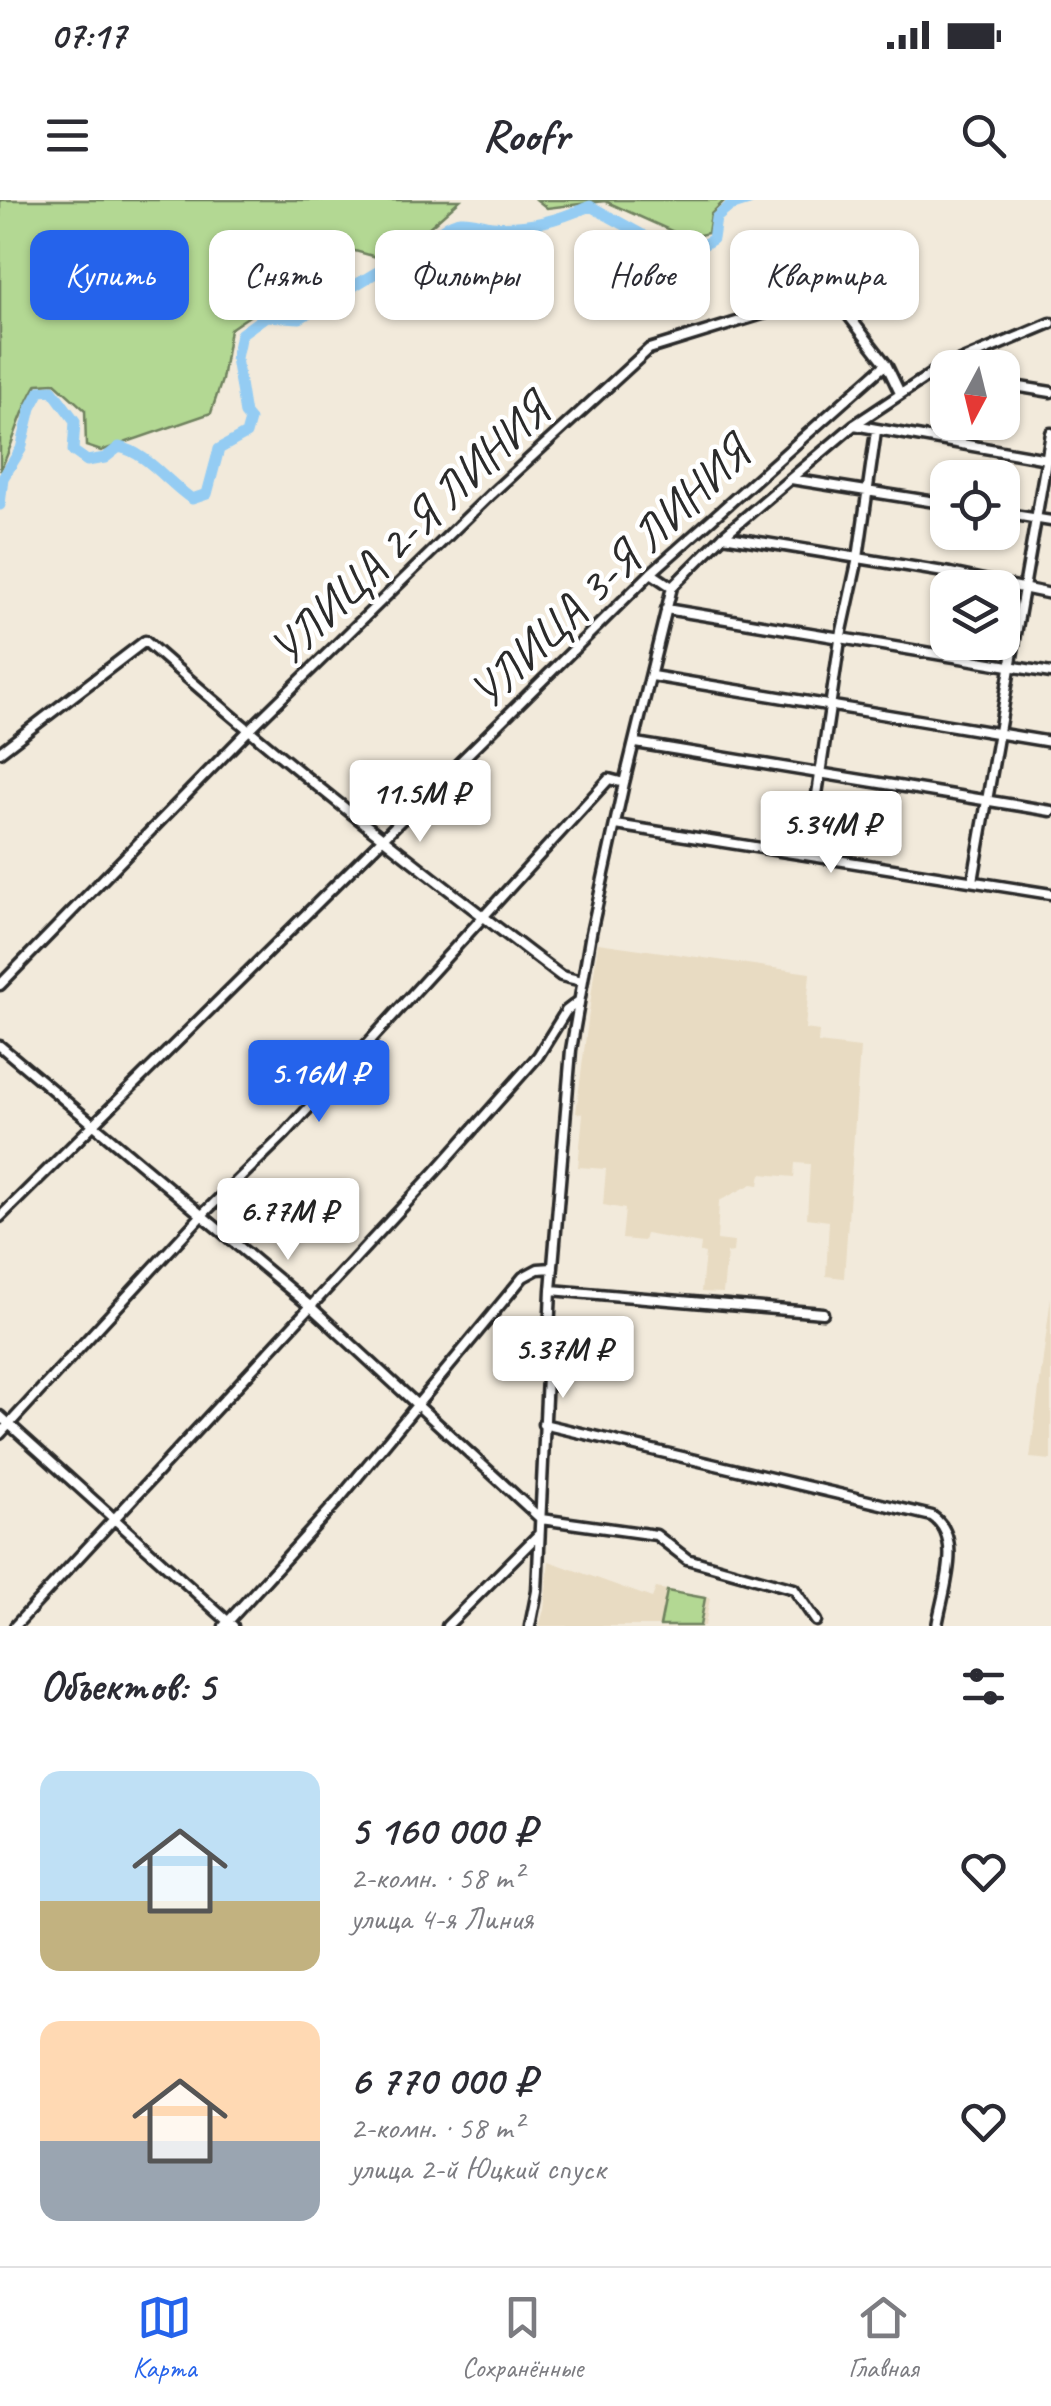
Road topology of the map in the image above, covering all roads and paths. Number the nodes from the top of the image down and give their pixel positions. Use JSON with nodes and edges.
{"nodes":[{"id":1,"x":1048,"y":326,"type":"edge"},
{"id":2,"x":989,"y":350,"type":"edge"},
{"id":3,"x":886,"y":364,"type":"junction"},
{"id":4,"x":930,"y":374,"type":"edge"},
{"id":5,"x":1020,"y":387,"type":"edge"},
{"id":6,"x":1051,"y":392,"type":"edge"},
{"id":7,"x":900,"y":393,"type":"junction"},
{"id":8,"x":854,"y":425,"type":"junction"},
{"id":9,"x":876,"y":430,"type":"junction"},
{"id":10,"x":1051,"y":433,"type":"edge"},
{"id":11,"x":1049,"y":460,"type":"edge"},
{"id":12,"x":791,"y":480,"type":"junction"},
{"id":13,"x":866,"y":490,"type":"junction"},
{"id":14,"x":930,"y":501,"type":"edge"},
{"id":15,"x":1020,"y":516,"type":"edge"},
{"id":16,"x":1037,"y":518,"type":"junction"},
{"id":17,"x":1051,"y":521,"type":"edge"},
{"id":18,"x":724,"y":536,"type":"junction"},
{"id":19,"x":858,"y":558,"type":"junction"},
{"id":20,"x":651,"y":573,"type":"junction"},
{"id":21,"x":672,"y":587,"type":"junction"},
{"id":22,"x":1022,"y":590,"type":"junction"},
{"id":23,"x":1051,"y":594,"type":"edge"},
{"id":24,"x":666,"y":609,"type":"junction"},
{"id":25,"x":840,"y":640,"type":"junction"},
{"id":26,"x":1012,"y":667,"type":"junction"},
{"id":27,"x":1051,"y":673,"type":"edge"},
{"id":28,"x":652,"y":676,"type":"junction"},
{"id":29,"x":830,"y":706,"type":"junction"},
{"id":30,"x":248,"y":732,"type":"junction"},
{"id":31,"x":1001,"y":734,"type":"junction"},
{"id":32,"x":636,"y":742,"type":"junction"},
{"id":33,"x":1051,"y":742,"type":"edge"},
{"id":34,"x":0,"y":752,"type":"edge"},
{"id":35,"x":821,"y":772,"type":"junction"},
{"id":36,"x":624,"y":782,"type":"junction"},
{"id":37,"x":988,"y":800,"type":"junction"},
{"id":38,"x":1051,"y":810,"type":"edge"},
{"id":39,"x":616,"y":825,"type":"junction"},
{"id":40,"x":382,"y":840,"type":"junction"},
{"id":41,"x":808,"y":855,"type":"junction"},
{"id":42,"x":973,"y":881,"type":"junction"},
{"id":43,"x":1051,"y":894,"type":"edge"},
{"id":44,"x":482,"y":916,"type":"junction"},
{"id":45,"x":582,"y":981,"type":"junction"},
{"id":46,"x":0,"y":985,"type":"edge"},
{"id":47,"x":579,"y":1001,"type":"junction"},
{"id":48,"x":0,"y":1046,"type":"edge"},
{"id":49,"x":92,"y":1124,"type":"junction"},
{"id":50,"x":202,"y":1214,"type":"junction"},
{"id":51,"x":0,"y":1217,"type":"edge"},
{"id":52,"x":553,"y":1268,"type":"junction"},
{"id":53,"x":552,"y":1290,"type":"junction"},
{"id":54,"x":310,"y":1307,"type":"junction"},
{"id":55,"x":823,"y":1314,"type":"dead end"},
{"id":56,"x":416,"y":1406,"type":"junction"},
{"id":57,"x":0,"y":1416,"type":"edge"},
{"id":58,"x":9,"y":1424,"type":"junction"},
{"id":59,"x":543,"y":1424,"type":"junction"},
{"id":60,"x":0,"y":1434,"type":"edge"},
{"id":61,"x":541,"y":1520,"type":"junction"},
{"id":62,"x":114,"y":1522,"type":"junction"},
{"id":63,"x":540,"y":1533,"type":"junction"},
{"id":64,"x":816,"y":1621,"type":"dead end"},
{"id":65,"x":228,"y":1624,"type":"edge"},
{"id":66,"x":15,"y":1626,"type":"edge"},
{"id":67,"x":447,"y":1626,"type":"edge"},
{"id":68,"x":530,"y":1626,"type":"edge"},
{"id":69,"x":937,"y":1626,"type":"edge"}],
"edges":[{"from":1,"to":2,"type":"street","name":"УЛИЦА 3-Я ЛИНИЯ"},
{"from":3,"to":7,"type":"street","name":"УЛИЦА 2-Я ЛИНИЯ"},
{"from":3,"to":20,"type":"street","name":"УЛИЦА 3-Я ЛИНИЯ"},
{"from":3,"to":30,"type":"street","name":"УЛИЦА 2-Я ЛИНИЯ"},
{"from":4,"to":7,"type":"street","name":"УЛИЦА 3-Я ЛИНИЯ"},
{"from":5,"to":6,"type":"street"},
{"from":7,"to":8,"type":"street","name":"УЛИЦА 3-Я ЛИНИЯ"},
{"from":8,"to":9,"type":"street"},
{"from":8,"to":12,"type":"street","name":"УЛИЦА 3-Я ЛИНИЯ"},
{"from":9,"to":11,"type":"street"},
{"from":9,"to":13,"type":"street"},
{"from":10,"to":11,"type":"street"},
{"from":11,"to":16,"type":"street"},
{"from":12,"to":13,"type":"street"},
{"from":12,"to":18,"type":"street","name":"УЛИЦА 3-Я ЛИНИЯ"},
{"from":13,"to":14,"type":"street"},
{"from":13,"to":19,"type":"street"},
{"from":15,"to":16,"type":"street"},
{"from":16,"to":17,"type":"street"},
{"from":16,"to":22,"type":"street"},
{"from":18,"to":19,"type":"street"},
{"from":18,"to":21,"type":"street","name":"УЛИЦА 3-Я ЛИНИЯ"},
{"from":19,"to":22,"type":"street"},
{"from":19,"to":25,"type":"street"},
{"from":20,"to":21,"type":"street"},
{"from":20,"to":40,"type":"street","name":"УЛИЦА 3-Я ЛИНИЯ"},
{"from":21,"to":24,"type":"street"},
{"from":22,"to":23,"type":"street"},
{"from":22,"to":26,"type":"street"},
{"from":24,"to":25,"type":"street"},
{"from":24,"to":28,"type":"street"},
{"from":25,"to":26,"type":"street"},
{"from":25,"to":29,"type":"street"},
{"from":26,"to":27,"type":"street"},
{"from":26,"to":31,"type":"street"},
{"from":28,"to":29,"type":"street"},
{"from":28,"to":32,"type":"street"},
{"from":29,"to":31,"type":"street"},
{"from":29,"to":35,"type":"street"},
{"from":30,"to":34,"type":"street"},
{"from":30,"to":40,"type":"street"},
{"from":30,"to":46,"type":"street","name":"УЛИЦА 2-Я ЛИНИЯ"},
{"from":31,"to":33,"type":"street"},
{"from":31,"to":37,"type":"street"},
{"from":32,"to":35,"type":"street"},
{"from":32,"to":36,"type":"street"},
{"from":35,"to":37,"type":"street"},
{"from":35,"to":41,"type":"street"},
{"from":36,"to":39,"type":"street"},
{"from":36,"to":44,"type":"street"},
{"from":37,"to":38,"type":"street"},
{"from":37,"to":42,"type":"street"},
{"from":39,"to":41,"type":"street"},
{"from":39,"to":45,"type":"street"},
{"from":40,"to":44,"type":"street"},
{"from":40,"to":49,"type":"street","name":"УЛИЦА 3-Я ЛИНИЯ"},
{"from":41,"to":42,"type":"street"},
{"from":42,"to":43,"type":"street"},
{"from":44,"to":45,"type":"street"},
{"from":44,"to":50,"type":"street"},
{"from":45,"to":47,"type":"street"},
{"from":47,"to":52,"type":"street"},
{"from":47,"to":54,"type":"street"},
{"from":48,"to":49,"type":"street"},
{"from":49,"to":50,"type":"street"},
{"from":49,"to":51,"type":"street","name":"УЛИЦА 3-Я ЛИНИЯ"},
{"from":50,"to":54,"type":"street"},
{"from":50,"to":58,"type":"street"},
{"from":52,"to":53,"type":"street"},
{"from":52,"to":56,"type":"street"},
{"from":53,"to":55,"type":"street"},
{"from":53,"to":59,"type":"street"},
{"from":54,"to":56,"type":"street"},
{"from":54,"to":62,"type":"street"},
{"from":56,"to":61,"type":"street"},
{"from":56,"to":65,"type":"street"},
{"from":57,"to":58,"type":"street"},
{"from":58,"to":60,"type":"street"},
{"from":58,"to":62,"type":"street"},
{"from":59,"to":61,"type":"street"},
{"from":59,"to":69,"type":"street"},
{"from":61,"to":63,"type":"street"},
{"from":61,"to":64,"type":"street"},
{"from":62,"to":65,"type":"street"},
{"from":62,"to":66,"type":"street"},
{"from":63,"to":67,"type":"street"},
{"from":63,"to":68,"type":"street"}]}
